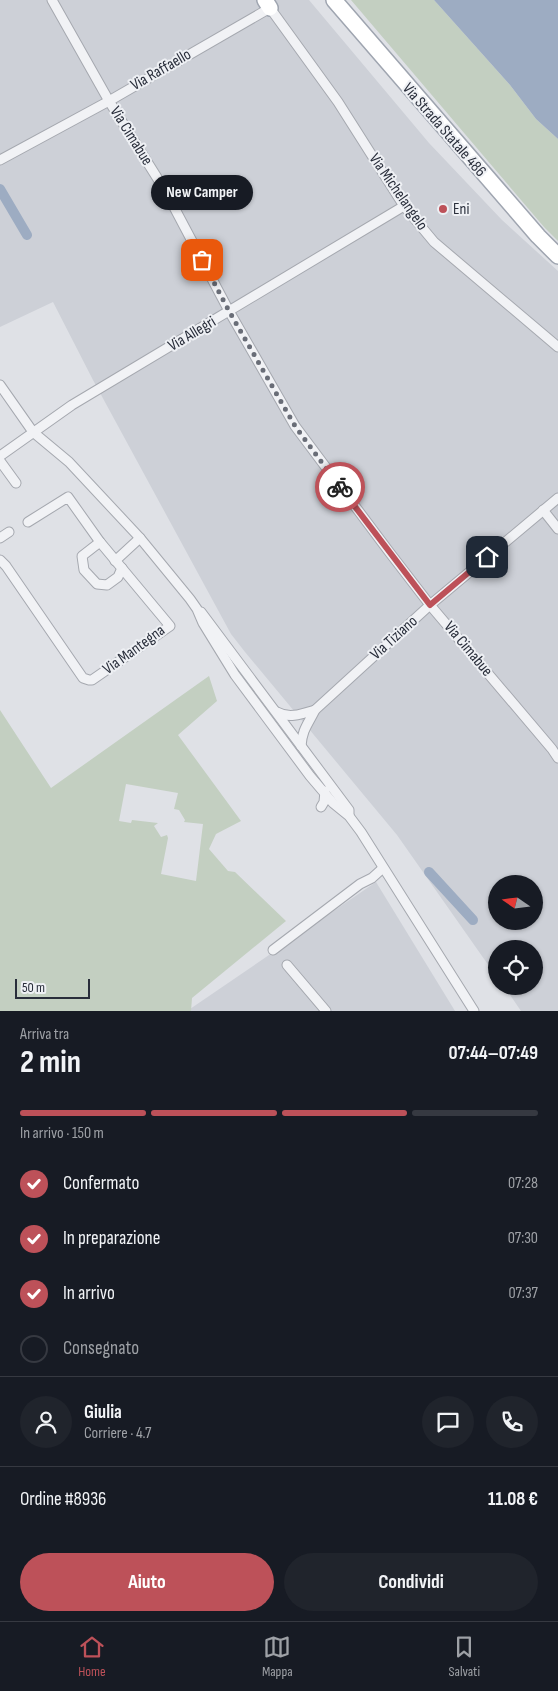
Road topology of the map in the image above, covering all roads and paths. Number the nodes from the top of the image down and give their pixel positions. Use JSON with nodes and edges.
{"nodes":[{"id":1,"x":52,"y":0,"type":"edge"},
{"id":2,"x":324,"y":0,"type":"edge"},
{"id":3,"x":334,"y":0,"type":"edge"},
{"id":4,"x":268,"y":2,"type":"edge"},
{"id":5,"x":366,"y":38,"type":"junction"},
{"id":6,"x":109,"y":100,"type":"junction"},
{"id":7,"x":0,"y":160,"type":"edge"},
{"id":8,"x":404,"y":206,"type":"junction"},
{"id":9,"x":558,"y":256,"type":"edge"},
{"id":10,"x":229,"y":311,"type":"junction"},
{"id":11,"x":558,"y":347,"type":"edge"},
{"id":12,"x":0,"y":386,"type":"edge"},
{"id":13,"x":33,"y":432,"type":"junction"},
{"id":14,"x":0,"y":456,"type":"edge"},
{"id":15,"x":0,"y":460,"type":"edge"},
{"id":16,"x":16,"y":483,"type":"dead end"},
{"id":17,"x":558,"y":498,"type":"edge"},
{"id":18,"x":543,"y":510,"type":"junction"},
{"id":19,"x":28,"y":522,"type":"dead end"},
{"id":20,"x":558,"y":529,"type":"edge"},
{"id":21,"x":9,"y":532,"type":"dead end"},
{"id":22,"x":0,"y":538,"type":"edge"},
{"id":23,"x":140,"y":538,"type":"junction"},
{"id":24,"x":100,"y":542,"type":"junction"},
{"id":25,"x":0,"y":560,"type":"edge"},
{"id":26,"x":116,"y":560,"type":"junction"},
{"id":27,"x":122,"y":568,"type":"junction"},
{"id":28,"x":430,"y":605,"type":"junction"},
{"id":29,"x":197,"y":609,"type":"junction"},
{"id":30,"x":315,"y":710,"type":"junction"},
{"id":31,"x":276,"y":712,"type":"junction"},
{"id":32,"x":300,"y":746,"type":"junction"},
{"id":33,"x":558,"y":758,"type":"edge"},
{"id":34,"x":324,"y":777,"type":"junction"},
{"id":35,"x":325,"y":793,"type":"junction"},
{"id":36,"x":338,"y":807,"type":"junction"},
{"id":37,"x":349,"y":816,"type":"junction"},
{"id":38,"x":383,"y":868,"type":"junction"},
{"id":39,"x":273,"y":950,"type":"dead end"},
{"id":40,"x":287,"y":965,"type":"dead end"},
{"id":41,"x":326,"y":1011,"type":"edge"},
{"id":42,"x":474,"y":1011,"type":"edge"}],
"edges":[{"from":1,"to":6,"type":"street","name":"Via Cimabue"},
{"from":2,"to":5,"type":"main road"},
{"from":3,"to":5,"type":"main road","name":"Via Strada Statale 486"},
{"from":4,"to":6,"type":"street","name":"Via Raffaello"},
{"from":4,"to":8,"type":"street","name":"Via Michelangelo"},
{"from":5,"to":9,"type":"main road","name":"Via Strada Statale 486"},
{"from":6,"to":7,"type":"street","name":"Via Raffaello"},
{"from":6,"to":10,"type":"street","name":"Via Cimabue"},
{"from":8,"to":10,"type":"street","name":"Via Allegri"},
{"from":8,"to":11,"type":"street","name":"Via Michelangelo"},
{"from":10,"to":13,"type":"street","name":"Via Allegri"},
{"from":10,"to":28,"type":"street","name":"Via Cimabue"},
{"from":12,"to":13,"type":"street"},
{"from":13,"to":14,"type":"street","name":"Via Allegri"},
{"from":13,"to":23,"type":"street"},
{"from":15,"to":16,"type":"street"},
{"from":17,"to":18,"type":"street","name":"Via Tiziano"},
{"from":18,"to":20,"type":"street"},
{"from":18,"to":28,"type":"street","name":"Via Tiziano"},
{"from":19,"to":24,"type":"street"},
{"from":21,"to":22,"type":"street"},
{"from":23,"to":26,"type":"street"},
{"from":23,"to":29,"type":"street"},
{"from":24,"to":26,"type":"street"},
{"from":24,"to":27,"type":"street"},
{"from":25,"to":27,"type":"street","name":"Via Mantegna"},
{"from":26,"to":27,"type":"street"},
{"from":28,"to":30,"type":"street","name":"Via Tiziano"},
{"from":28,"to":33,"type":"street","name":"Via Cimabue"},
{"from":29,"to":31,"type":"street"},
{"from":29,"to":35,"type":"street"},
{"from":30,"to":31,"type":"street"},
{"from":30,"to":32,"type":"street"},
{"from":31,"to":32,"type":"street"},
{"from":32,"to":34,"type":"street"},
{"from":34,"to":35,"type":"street"},
{"from":34,"to":37,"type":"street"},
{"from":35,"to":36,"type":"street"},
{"from":35,"to":36,"type":"street"},
{"from":36,"to":37,"type":"street"},
{"from":37,"to":38,"type":"street"},
{"from":38,"to":39,"type":"street"},
{"from":38,"to":42,"type":"street"},
{"from":40,"to":41,"type":"street"}]}
